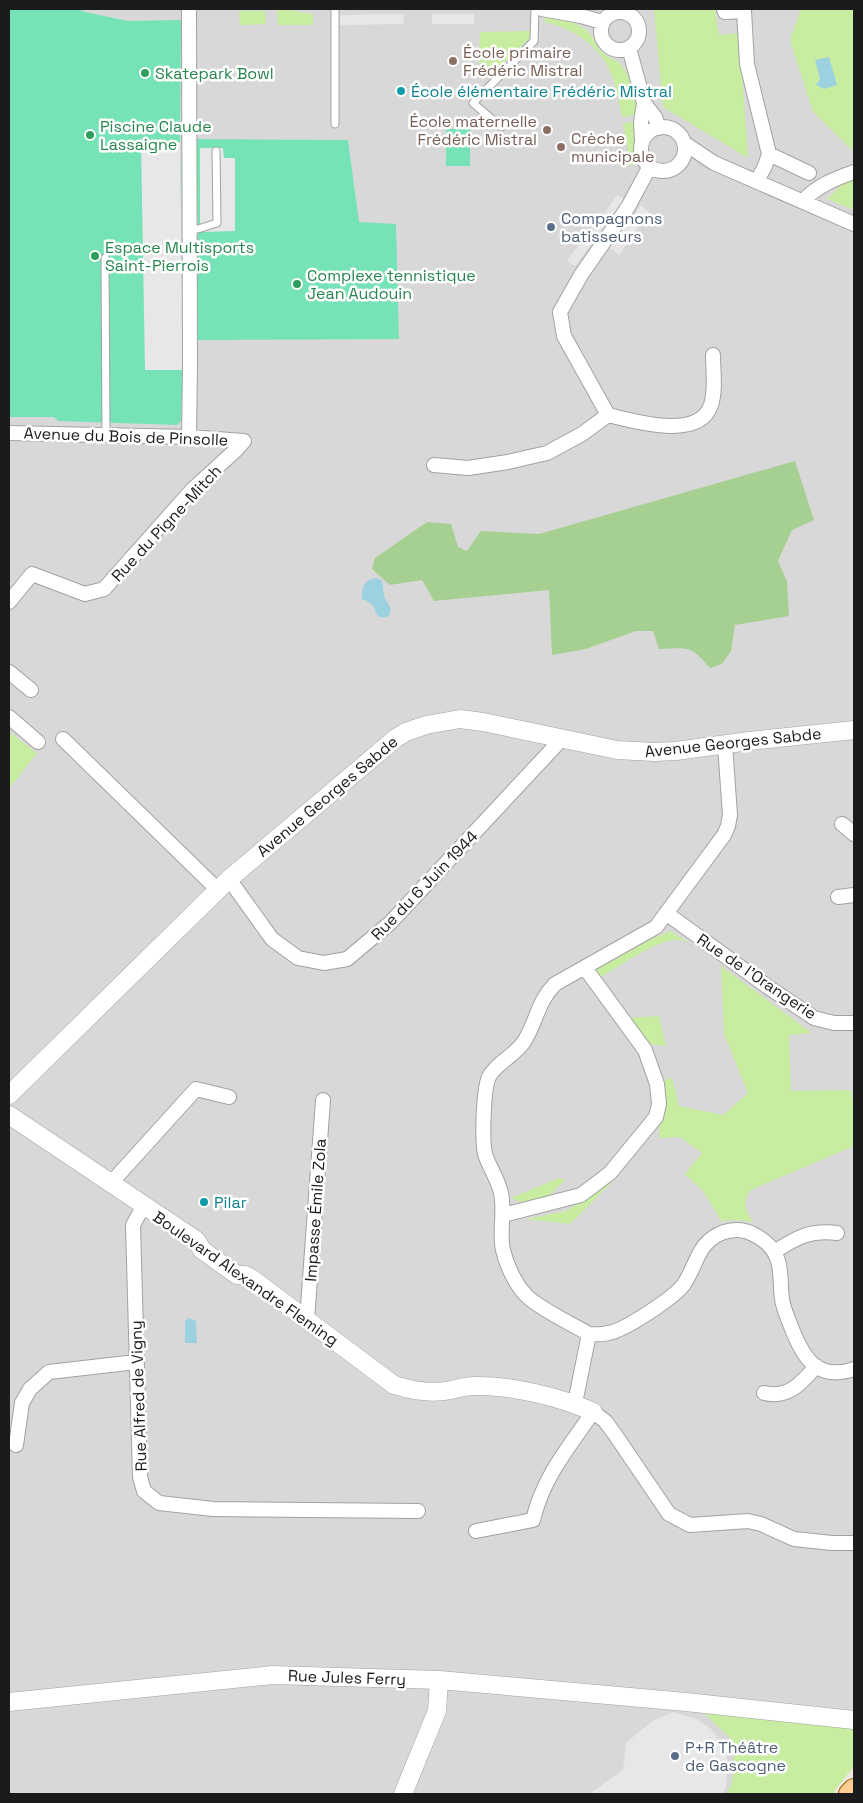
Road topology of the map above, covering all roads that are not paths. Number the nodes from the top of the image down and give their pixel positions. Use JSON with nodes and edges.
{"nodes":[{"id":1,"x":189,"y":9,"type":"edge"},
{"id":2,"x":334,"y":9,"type":"edge"},
{"id":3,"x":535,"y":9,"type":"edge"},
{"id":4,"x":542,"y":9,"type":"edge"},
{"id":5,"x":724,"y":9,"type":"edge"},
{"id":6,"x":627,"y":10,"type":"edge"},
{"id":7,"x":602,"y":22,"type":"junction"},
{"id":8,"x":629,"y":48,"type":"junction"},
{"id":9,"x":644,"y":103,"type":"junction"},
{"id":10,"x":334,"y":124,"type":"dead end"},
{"id":11,"x":501,"y":127,"type":"dead end"},
{"id":12,"x":659,"y":128,"type":"junction"},
{"id":13,"x":642,"y":141,"type":"junction"},
{"id":14,"x":684,"y":143,"type":"junction"},
{"id":15,"x":216,"y":151,"type":"dead end"},
{"id":16,"x":769,"y":154,"type":"junction"},
{"id":17,"x":681,"y":162,"type":"junction"},
{"id":18,"x":714,"y":163,"type":"junction"},
{"id":19,"x":650,"y":166,"type":"junction"},
{"id":20,"x":854,"y":172,"type":"edge"},
{"id":21,"x":809,"y":173,"type":"dead end"},
{"id":22,"x":756,"y":181,"type":"junction"},
{"id":23,"x":803,"y":201,"type":"junction"},
{"id":24,"x":854,"y":224,"type":"edge"},
{"id":25,"x":189,"y":229,"type":"junction"},
{"id":26,"x":105,"y":258,"type":"dead end"},
{"id":27,"x":713,"y":355,"type":"dead end"},
{"id":28,"x":608,"y":415,"type":"junction"},
{"id":29,"x":9,"y":433,"type":"edge"},
{"id":30,"x":106,"y":435,"type":"junction"},
{"id":31,"x":188,"y":437,"type":"junction"},
{"id":32,"x":244,"y":440,"type":"joint"},
{"id":33,"x":434,"y":465,"type":"dead end"},
{"id":34,"x":9,"y":602,"type":"edge"},
{"id":35,"x":9,"y":672,"type":"edge"},
{"id":36,"x":32,"y":690,"type":"dead end"},
{"id":37,"x":9,"y":717,"type":"edge"},
{"id":38,"x":854,"y":730,"type":"edge"},
{"id":39,"x":565,"y":738,"type":"junction"},
{"id":40,"x":63,"y":739,"type":"dead end"},
{"id":41,"x":38,"y":742,"type":"dead end"},
{"id":42,"x":725,"y":745,"type":"junction"},
{"id":43,"x":842,"y":824,"type":"dead end"},
{"id":44,"x":854,"y":834,"type":"edge"},
{"id":45,"x":223,"y":884,"type":"junction"},
{"id":46,"x":854,"y":895,"type":"edge"},
{"id":47,"x":838,"y":897,"type":"dead end"},
{"id":48,"x":666,"y":913,"type":"junction"},
{"id":49,"x":584,"y":968,"type":"junction"},
{"id":50,"x":854,"y":1023,"type":"edge"},
{"id":51,"x":9,"y":1095,"type":"edge"},
{"id":52,"x":229,"y":1097,"type":"dead end"},
{"id":53,"x":323,"y":1100,"type":"dead end"},
{"id":54,"x":9,"y":1115,"type":"edge"},
{"id":55,"x":111,"y":1183,"type":"junction"},
{"id":56,"x":144,"y":1205,"type":"junction"},
{"id":57,"x":503,"y":1214,"type":"junction"},
{"id":58,"x":837,"y":1233,"type":"dead end"},
{"id":59,"x":774,"y":1252,"type":"junction"},
{"id":60,"x":307,"y":1320,"type":"junction"},
{"id":61,"x":590,"y":1334,"type":"junction"},
{"id":62,"x":136,"y":1362,"type":"junction"},
{"id":63,"x":816,"y":1366,"type":"junction"},
{"id":64,"x":854,"y":1369,"type":"edge"},
{"id":65,"x":764,"y":1393,"type":"dead end"},
{"id":66,"x":575,"y":1403,"type":"junction"},
{"id":67,"x":594,"y":1412,"type":"junction"},
{"id":68,"x":16,"y":1445,"type":"dead end"},
{"id":69,"x":418,"y":1511,"type":"dead end"},
{"id":70,"x":476,"y":1531,"type":"dead end"},
{"id":71,"x":854,"y":1543,"type":"edge"},
{"id":72,"x":439,"y":1680,"type":"junction"},
{"id":73,"x":9,"y":1702,"type":"edge"},
{"id":74,"x":854,"y":1720,"type":"edge"},
{"id":75,"x":854,"y":1790,"type":"edge"},
{"id":76,"x":404,"y":1794,"type":"edge"},
{"id":77,"x":850,"y":1794,"type":"edge"}],
"edges":[{"from":1,"to":25,"type":"street"},
{"from":2,"to":10,"type":"lane"},
{"from":3,"to":11,"type":"lane"},
{"from":4,"to":7,"type":"street"},
{"from":5,"to":16,"type":"street"},
{"from":6,"to":7,"type":"street"},
{"from":6,"to":8,"type":"street"},
{"from":7,"to":8,"type":"street"},
{"from":8,"to":9,"type":"street"},
{"from":9,"to":12,"type":"street"},
{"from":9,"to":13,"type":"street"},
{"from":12,"to":13,"type":"street"},
{"from":12,"to":14,"type":"street"},
{"from":13,"to":19,"type":"street"},
{"from":14,"to":17,"type":"street"},
{"from":14,"to":18,"type":"street"},
{"from":15,"to":25,"type":"lane"},
{"from":16,"to":21,"type":"street"},
{"from":16,"to":22,"type":"street"},
{"from":17,"to":18,"type":"street"},
{"from":17,"to":19,"type":"street"},
{"from":18,"to":22,"type":"street"},
{"from":19,"to":28,"type":"street"},
{"from":20,"to":23,"type":"street"},
{"from":22,"to":23,"type":"street"},
{"from":23,"to":24,"type":"street"},
{"from":25,"to":31,"type":"street"},
{"from":26,"to":30,"type":"lane"},
{"from":27,"to":28,"type":"street"},
{"from":28,"to":33,"type":"street"},
{"from":29,"to":30,"type":"street","name":"Avenue du Bois de Pinsolle"},
{"from":30,"to":31,"type":"street","name":"Avenue du Bois de Pinsolle"},
{"from":31,"to":32,"type":"street","name":"Avenue du Bois de Pinsolle"},
{"from":32,"to":34,"type":"street","name":"Rue du Pigne-Mitch"},
{"from":35,"to":36,"type":"street"},
{"from":37,"to":41,"type":"street"},
{"from":38,"to":42,"type":"street","name":"Avenue Georges Sabde"},
{"from":39,"to":42,"type":"street","name":"Avenue Georges Sabde"},
{"from":39,"to":45,"type":"street","name":"Avenue Georges Sabde"},
{"from":39,"to":45,"type":"street","name":"Rue du 6 Juin 1944"},
{"from":40,"to":45,"type":"street"},
{"from":42,"to":48,"type":"street"},
{"from":43,"to":44,"type":"street"},
{"from":45,"to":51,"type":"street","name":"Avenue Georges Sabde"},
{"from":46,"to":47,"type":"street"},
{"from":48,"to":49,"type":"street"},
{"from":48,"to":50,"type":"street","name":"Rue de l'Orangerie"},
{"from":49,"to":57,"type":"street"},
{"from":49,"to":57,"type":"street"},
{"from":52,"to":55,"type":"street"},
{"from":53,"to":60,"type":"street","name":"Impasse Émile Zola"},
{"from":54,"to":55,"type":"street","name":"Boulevard Alexandre Fleming"},
{"from":55,"to":56,"type":"street","name":"Boulevard Alexandre Fleming"},
{"from":56,"to":60,"type":"street","name":"Boulevard Alexandre Fleming"},
{"from":56,"to":62,"type":"street","name":"Rue Alfred de Vigny"},
{"from":57,"to":61,"type":"street"},
{"from":58,"to":59,"type":"street"},
{"from":59,"to":61,"type":"street"},
{"from":59,"to":63,"type":"street"},
{"from":60,"to":66,"type":"street","name":"Boulevard Alexandre Fleming"},
{"from":61,"to":66,"type":"street"},
{"from":62,"to":68,"type":"street"},
{"from":62,"to":69,"type":"street","name":"Rue Alfred de Vigny"},
{"from":63,"to":64,"type":"street"},
{"from":63,"to":65,"type":"street"},
{"from":66,"to":67,"type":"street","name":"Boulevard Alexandre Fleming"},
{"from":67,"to":70,"type":"street"},
{"from":67,"to":71,"type":"street","name":"Boulevard Alexandre Fleming"},
{"from":72,"to":73,"type":"street","name":"Rue Jules Ferry"},
{"from":72,"to":74,"type":"street","name":"Rue Jules Ferry"},
{"from":72,"to":76,"type":"street"},
{"from":75,"to":77,"type":"main road"}]}
